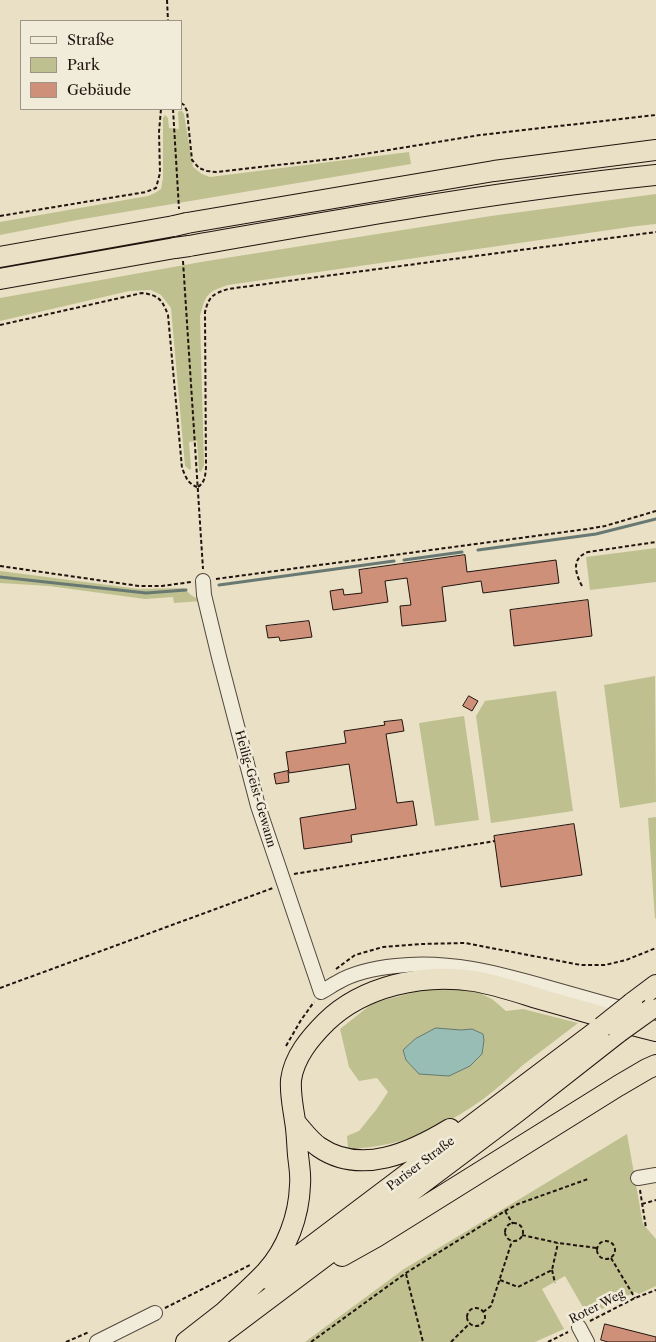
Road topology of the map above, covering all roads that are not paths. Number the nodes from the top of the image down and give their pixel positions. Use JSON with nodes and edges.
{"nodes":[{"id":1,"x":656,"y":150,"type":"edge"},
{"id":2,"x":656,"y":175,"type":"edge"},
{"id":3,"x":0,"y":257,"type":"edge"},
{"id":4,"x":0,"y":279,"type":"edge"},
{"id":5,"x":203,"y":581,"type":"road end"},
{"id":6,"x":656,"y":985,"type":"edge"},
{"id":7,"x":649,"y":1009,"type":"edge"},
{"id":8,"x":611,"y":1030,"type":"junction"},
{"id":9,"x":656,"y":1031,"type":"edge"},
{"id":10,"x":656,"y":1065,"type":"edge"},
{"id":11,"x":527,"y":1083,"type":"junction"},
{"id":12,"x":295,"y":1122,"type":"junction"},
{"id":13,"x":656,"y":1175,"type":"edge"},
{"id":14,"x":638,"y":1178,"type":"road end"},
{"id":15,"x":276,"y":1294,"type":"junction"},
{"id":16,"x":155,"y":1313,"type":"road end"},
{"id":17,"x":217,"y":1319,"type":"junction"},
{"id":18,"x":579,"y":1327,"type":"road end"},
{"id":19,"x":98,"y":1342,"type":"edge"},
{"id":20,"x":186,"y":1342,"type":"edge"},
{"id":21,"x":211,"y":1342,"type":"edge"},
{"id":22,"x":587,"y":1342,"type":"edge"}],
"edges":[{"from":1,"to":3,"type":"highway"},
{"from":2,"to":4,"type":"highway"},
{"from":5,"to":7,"type":"street","name":"Heilig-Geist-Gewann"},
{"from":6,"to":7,"type":"highway","name":"Pariser Straße"},
{"from":7,"to":8,"type":"highway","name":"Pariser Straße","bridge":true},
{"from":8,"to":11,"type":"highway","name":"Pariser Straße"},
{"from":8,"to":15,"type":"highway","name":"Pariser Straße"},
{"from":9,"to":12,"type":"highway"},
{"from":10,"to":15,"type":"highway"},
{"from":11,"to":12,"type":"highway"},
{"from":11,"to":17,"type":"highway","name":"Pariser Straße"},
{"from":12,"to":17,"type":"highway"},
{"from":13,"to":14,"type":"street"},
{"from":15,"to":21,"type":"highway","name":"Pariser Straße"},
{"from":16,"to":19,"type":"street"},
{"from":17,"to":20,"type":"highway","name":"Pariser Straße"},
{"from":18,"to":22,"type":"street"}]}
